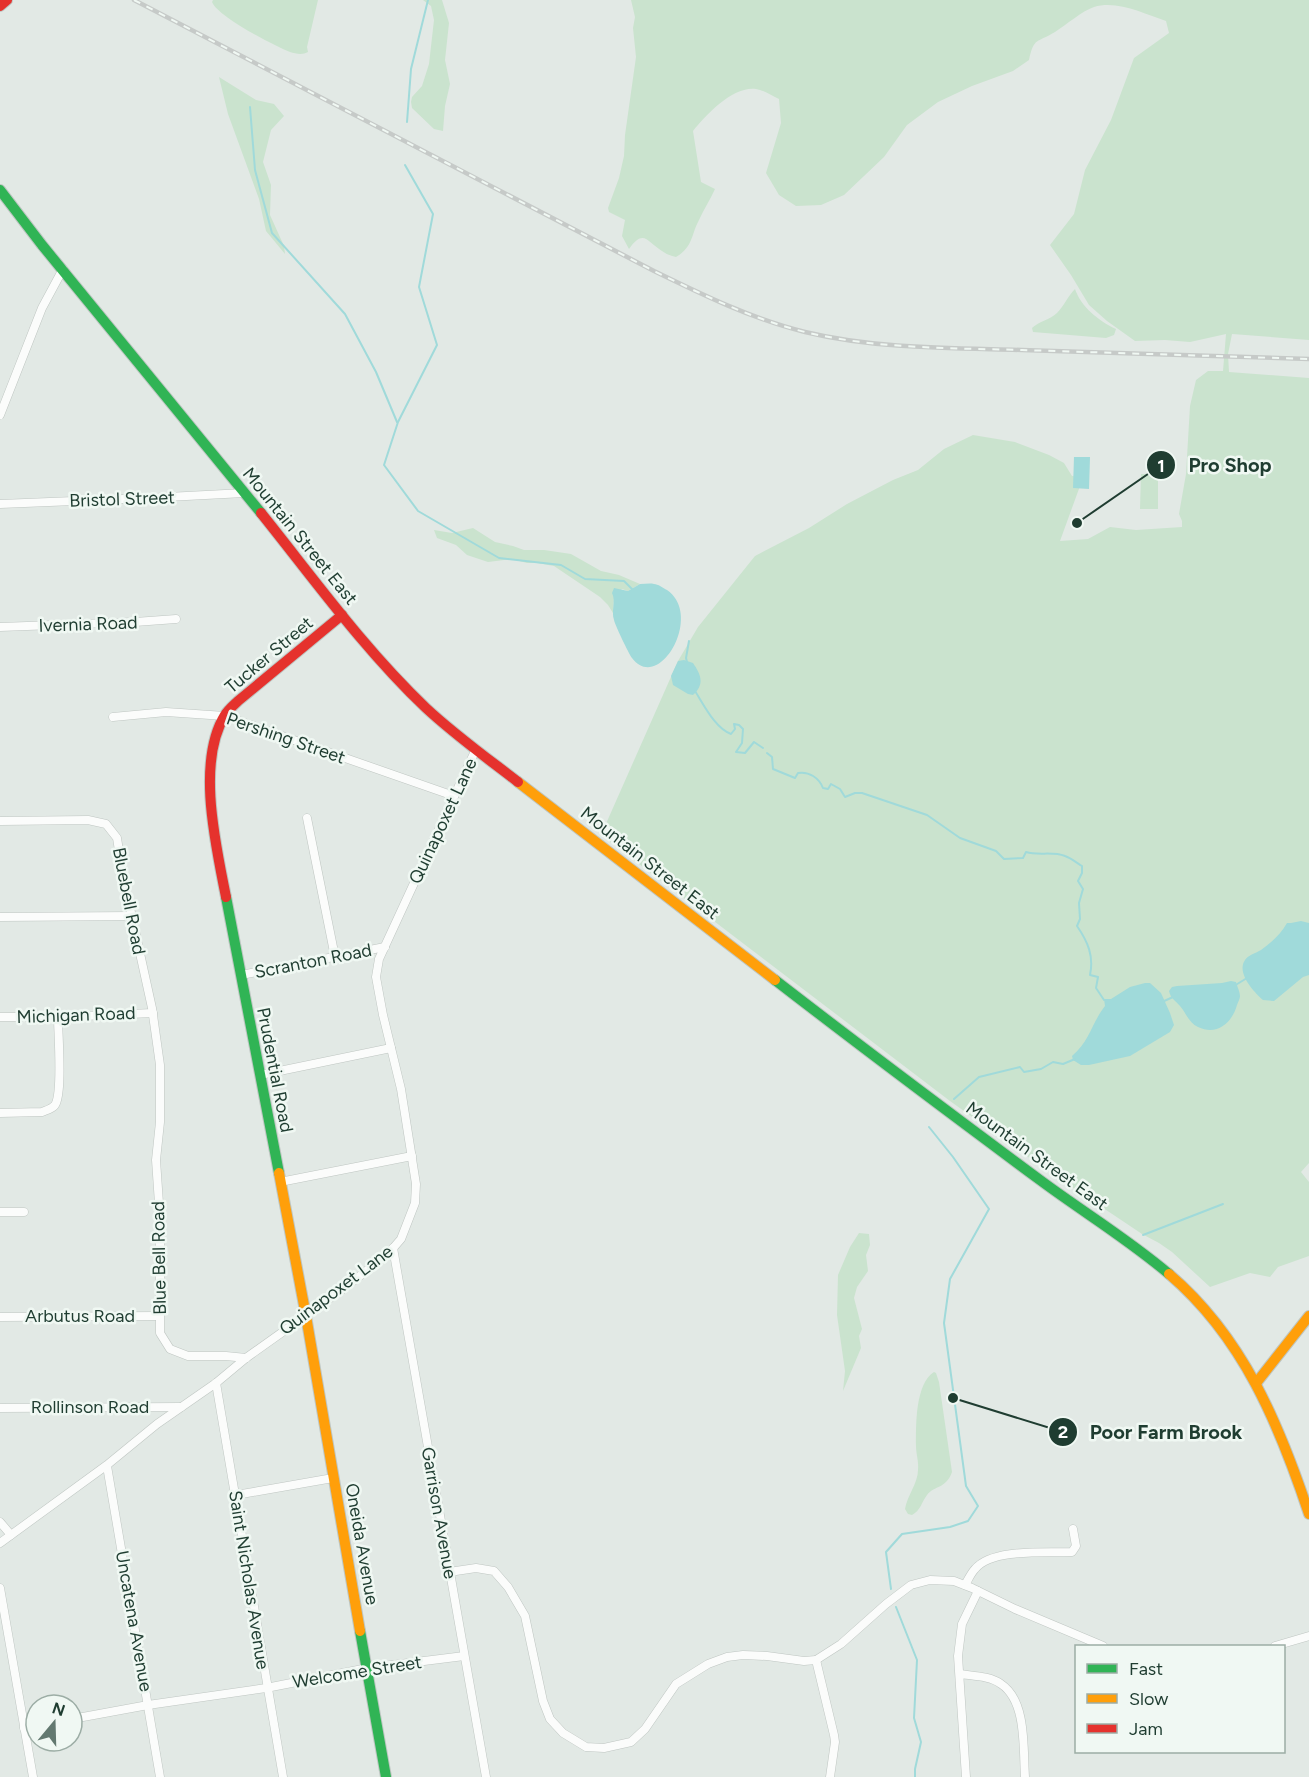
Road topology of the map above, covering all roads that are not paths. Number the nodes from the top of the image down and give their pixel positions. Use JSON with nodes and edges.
{"nodes":[{"id":1,"x":7,"y":0,"type":"edge"},
{"id":2,"x":0,"y":6,"type":"edge"},
{"id":3,"x":0,"y":190,"type":"edge"},
{"id":4,"x":63,"y":270,"type":"junction"},
{"id":5,"x":0,"y":415,"type":"edge"},
{"id":6,"x":244,"y":493,"type":"junction"},
{"id":7,"x":0,"y":504,"type":"edge"},
{"id":8,"x":342,"y":615,"type":"junction"},
{"id":9,"x":176,"y":619,"type":"dead end"},
{"id":10,"x":0,"y":627,"type":"edge"},
{"id":11,"x":225,"y":716,"type":"junction"},
{"id":12,"x":113,"y":717,"type":"dead end"},
{"id":13,"x":476,"y":749,"type":"junction"},
{"id":14,"x":454,"y":796,"type":"junction"},
{"id":15,"x":307,"y":818,"type":"dead end"},
{"id":16,"x":0,"y":821,"type":"edge"},
{"id":17,"x":213,"y":829,"type":"joint"},
{"id":18,"x":132,"y":916,"type":"junction"},
{"id":19,"x":0,"y":917,"type":"edge"},
{"id":20,"x":384,"y":948,"type":"junction"},
{"id":21,"x":335,"y":957,"type":"junction"},
{"id":22,"x":241,"y":975,"type":"junction"},
{"id":23,"x":153,"y":1013,"type":"junction"},
{"id":24,"x":0,"y":1017,"type":"edge"},
{"id":25,"x":58,"y":1017,"type":"junction"},
{"id":26,"x":391,"y":1048,"type":"junction"},
{"id":27,"x":260,"y":1075,"type":"junction"},
{"id":28,"x":160,"y":1086,"type":"joint"},
{"id":29,"x":0,"y":1113,"type":"edge"},
{"id":30,"x":412,"y":1156,"type":"junction"},
{"id":31,"x":280,"y":1182,"type":"junction"},
{"id":32,"x":0,"y":1212,"type":"edge"},
{"id":33,"x":24,"y":1212,"type":"dead end"},
{"id":34,"x":393,"y":1248,"type":"junction"},
{"id":35,"x":159,"y":1316,"type":"junction"},
{"id":36,"x":306,"y":1316,"type":"junction"},
{"id":37,"x":1309,"y":1316,"type":"edge"},
{"id":38,"x":0,"y":1317,"type":"edge"},
{"id":39,"x":246,"y":1358,"type":"junction"},
{"id":40,"x":1257,"y":1382,"type":"junction"},
{"id":41,"x":216,"y":1383,"type":"junction"},
{"id":42,"x":181,"y":1407,"type":"junction"},
{"id":43,"x":0,"y":1408,"type":"edge"},
{"id":44,"x":107,"y":1466,"type":"junction"},
{"id":45,"x":333,"y":1478,"type":"junction"},
{"id":46,"x":236,"y":1495,"type":"junction"},
{"id":47,"x":1309,"y":1514,"type":"edge"},
{"id":48,"x":0,"y":1522,"type":"edge"},
{"id":49,"x":1073,"y":1530,"type":"dead end"},
{"id":50,"x":11,"y":1535,"type":"junction"},
{"id":51,"x":0,"y":1543,"type":"edge"},
{"id":52,"x":449,"y":1572,"type":"junction"},
{"id":53,"x":964,"y":1585,"type":"junction"},
{"id":54,"x":0,"y":1588,"type":"edge"},
{"id":55,"x":978,"y":1590,"type":"junction"},
{"id":56,"x":1309,"y":1636,"type":"edge"},
{"id":57,"x":1098,"y":1645,"type":"edge"},
{"id":58,"x":1281,"y":1645,"type":"edge"},
{"id":59,"x":464,"y":1656,"type":"junction"},
{"id":60,"x":816,"y":1660,"type":"junction"},
{"id":61,"x":368,"y":1668,"type":"junction"},
{"id":62,"x":960,"y":1674,"type":"junction"},
{"id":63,"x":266,"y":1688,"type":"junction"},
{"id":64,"x":148,"y":1705,"type":"junction"},
{"id":65,"x":84,"y":1717,"type":"edge"},
{"id":66,"x":24,"y":1728,"type":"edge"},
{"id":67,"x":29,"y":1753,"type":"edge"},
{"id":68,"x":33,"y":1777,"type":"edge"},
{"id":69,"x":160,"y":1777,"type":"edge"},
{"id":70,"x":283,"y":1777,"type":"edge"},
{"id":71,"x":386,"y":1777,"type":"edge"},
{"id":72,"x":486,"y":1777,"type":"edge"},
{"id":73,"x":830,"y":1777,"type":"edge"},
{"id":74,"x":966,"y":1777,"type":"edge"},
{"id":75,"x":1025,"y":1777,"type":"edge"}],
"edges":[{"from":1,"to":2,"type":"main road"},
{"from":3,"to":4,"type":"main road","name":"Mountain Street East"},
{"from":4,"to":5,"type":"street"},
{"from":4,"to":6,"type":"main road","name":"Mountain Street East"},
{"from":6,"to":7,"type":"street","name":"Bristol Street"},
{"from":6,"to":8,"type":"main road","name":"Mountain Street East"},
{"from":8,"to":11,"type":"main road","name":"Tucker Street"},
{"from":8,"to":13,"type":"main road","name":"Mountain Street East"},
{"from":9,"to":10,"type":"street","name":"Ivernia Road"},
{"from":11,"to":12,"type":"street","name":"Pershing Street"},
{"from":11,"to":14,"type":"street","name":"Pershing Street"},
{"from":11,"to":17,"type":"main road","name":"Tucker Street"},
{"from":13,"to":14,"type":"street","name":"Quinapoxet Lane"},
{"from":13,"to":40,"type":"main road","name":"Mountain Street East"},
{"from":14,"to":20,"type":"street","name":"Quinapoxet Lane"},
{"from":15,"to":21,"type":"street"},
{"from":16,"to":18,"type":"street","name":"Bluebell Road"},
{"from":17,"to":22,"type":"main road","name":"Prudential Road"},
{"from":18,"to":19,"type":"street"},
{"from":18,"to":23,"type":"street","name":"Bluebell Road"},
{"from":20,"to":21,"type":"street","name":"Scranton Road"},
{"from":20,"to":26,"type":"street","name":"Quinapoxet Lane"},
{"from":21,"to":22,"type":"street","name":"Scranton Road"},
{"from":22,"to":27,"type":"main road","name":"Prudential Road"},
{"from":23,"to":25,"type":"street","name":"Michigan Road"},
{"from":23,"to":28,"type":"street","name":"Bluebell Road"},
{"from":24,"to":25,"type":"street","name":"Michigan Road"},
{"from":25,"to":29,"type":"street"},
{"from":26,"to":27,"type":"street"},
{"from":26,"to":30,"type":"street","name":"Quinapoxet Lane"},
{"from":27,"to":31,"type":"main road","name":"Prudential Road"},
{"from":28,"to":35,"type":"street","name":"Blue Bell Road"},
{"from":30,"to":31,"type":"street"},
{"from":30,"to":34,"type":"street","name":"Quinapoxet Lane"},
{"from":31,"to":36,"type":"main road","name":"Prudential Road"},
{"from":32,"to":33,"type":"street"},
{"from":34,"to":36,"type":"street","name":"Quinapoxet Lane"},
{"from":34,"to":52,"type":"street","name":"Garrison Avenue"},
{"from":35,"to":38,"type":"street","name":"Arbutus Road"},
{"from":35,"to":39,"type":"street","name":"Blue Bell Road"},
{"from":36,"to":39,"type":"street","name":"Quinapoxet Lane"},
{"from":36,"to":45,"type":"main road","name":"Oneida Avenue"},
{"from":37,"to":40,"type":"main road"},
{"from":39,"to":41,"type":"street","name":"Quinapoxet Lane"},
{"from":40,"to":47,"type":"main road","name":"Mountain Street East"},
{"from":41,"to":42,"type":"street","name":"Quinapoxet Lane"},
{"from":41,"to":46,"type":"street","name":"Saint Nicholas Avenue"},
{"from":42,"to":43,"type":"street","name":"Rollinson Road"},
{"from":42,"to":44,"type":"street","name":"Quinapoxet Lane"},
{"from":44,"to":50,"type":"street","name":"Quinapoxet Lane"},
{"from":44,"to":64,"type":"street","name":"Uncatena Avenue"},
{"from":45,"to":46,"type":"street"},
{"from":45,"to":61,"type":"main road","name":"Oneida Avenue"},
{"from":46,"to":63,"type":"street","name":"Saint Nicholas Avenue"},
{"from":48,"to":50,"type":"street"},
{"from":49,"to":53,"type":"street"},
{"from":50,"to":51,"type":"street","name":"Quinapoxet Lane"},
{"from":52,"to":59,"type":"street","name":"Garrison Avenue"},
{"from":52,"to":60,"type":"street"},
{"from":53,"to":55,"type":"street"},
{"from":53,"to":60,"type":"street"},
{"from":54,"to":66,"type":"street"},
{"from":55,"to":57,"type":"street"},
{"from":55,"to":62,"type":"street"},
{"from":56,"to":58,"type":"street"},
{"from":59,"to":61,"type":"street","name":"Welcome Street"},
{"from":59,"to":72,"type":"street","name":"Garrison Avenue"},
{"from":60,"to":73,"type":"street"},
{"from":61,"to":63,"type":"street","name":"Welcome Street"},
{"from":61,"to":71,"type":"main road","name":"Oneida Avenue"},
{"from":62,"to":74,"type":"street"},
{"from":62,"to":75,"type":"street"},
{"from":63,"to":64,"type":"street","name":"Welcome Street"},
{"from":63,"to":70,"type":"street","name":"Saint Nicholas Avenue"},
{"from":64,"to":65,"type":"street","name":"Welcome Street"},
{"from":64,"to":69,"type":"street","name":"Uncatena Avenue"},
{"from":67,"to":68,"type":"street"}]}
